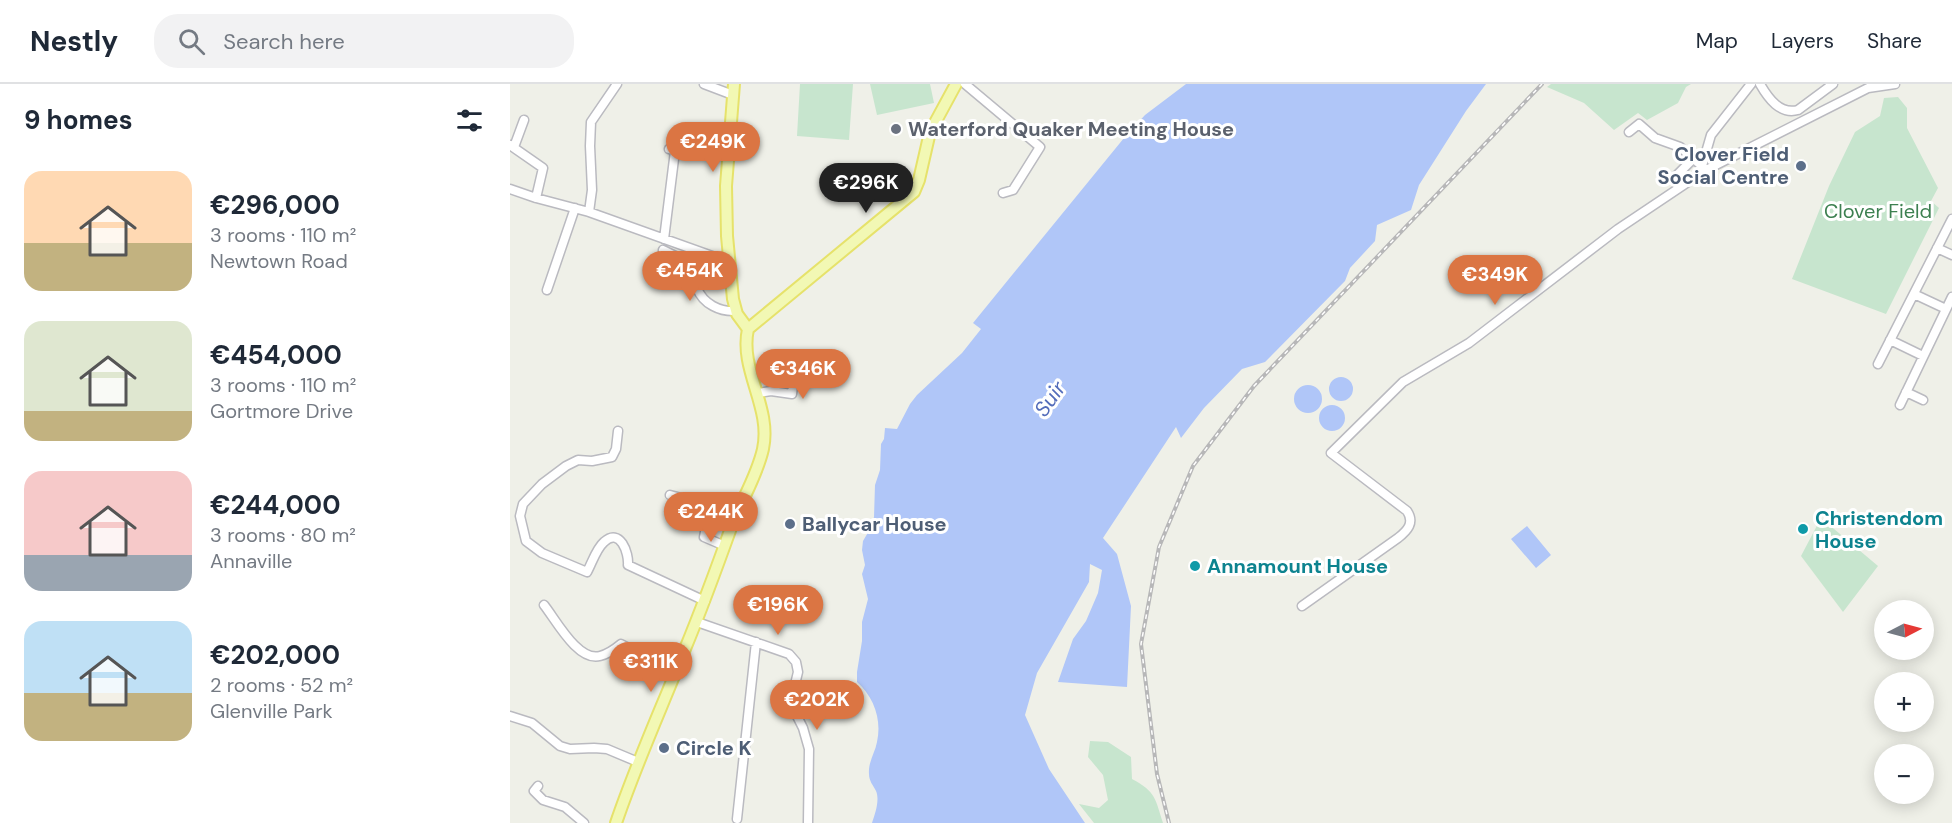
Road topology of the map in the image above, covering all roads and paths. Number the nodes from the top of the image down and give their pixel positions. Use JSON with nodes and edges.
{"nodes":[{"id":1,"x":617,"y":84,"type":"edge"},
{"id":2,"x":704,"y":84,"type":"edge"},
{"id":3,"x":956,"y":84,"type":"edge"},
{"id":4,"x":965,"y":84,"type":"edge"},
{"id":5,"x":1751,"y":84,"type":"edge"},
{"id":6,"x":1760,"y":84,"type":"edge"},
{"id":7,"x":1833,"y":84,"type":"edge"},
{"id":8,"x":1890,"y":84,"type":"edge"},
{"id":9,"x":1895,"y":84,"type":"edge"},
{"id":10,"x":734,"y":89,"type":"edge"},
{"id":11,"x":524,"y":120,"type":"dead end"},
{"id":12,"x":1629,"y":132,"type":"dead end"},
{"id":13,"x":512,"y":146,"type":"edge"},
{"id":14,"x":669,"y":149,"type":"dead end"},
{"id":15,"x":1694,"y":158,"type":"junction"},
{"id":16,"x":1704,"y":168,"type":"junction"},
{"id":17,"x":1673,"y":179,"type":"dead end"},
{"id":18,"x":510,"y":189,"type":"edge"},
{"id":19,"x":1003,"y":193,"type":"dead end"},
{"id":20,"x":536,"y":198,"type":"junction"},
{"id":21,"x":575,"y":208,"type":"junction"},
{"id":22,"x":589,"y":212,"type":"junction"},
{"id":23,"x":1952,"y":219,"type":"edge"},
{"id":24,"x":664,"y":239,"type":"junction"},
{"id":25,"x":1937,"y":248,"type":"junction"},
{"id":26,"x":663,"y":250,"type":"dead end"},
{"id":27,"x":1952,"y":255,"type":"edge"},
{"id":28,"x":729,"y":262,"type":"junction"},
{"id":29,"x":547,"y":290,"type":"dead end"},
{"id":30,"x":1914,"y":294,"type":"junction"},
{"id":31,"x":1950,"y":303,"type":"edge"},
{"id":32,"x":736,"y":311,"type":"junction"},
{"id":33,"x":1942,"y":318,"type":"junction"},
{"id":34,"x":1952,"y":323,"type":"edge"},
{"id":35,"x":748,"y":328,"type":"junction"},
{"id":36,"x":1890,"y":340,"type":"junction"},
{"id":37,"x":794,"y":355,"type":"dead end"},
{"id":38,"x":1923,"y":356,"type":"junction"},
{"id":39,"x":1878,"y":364,"type":"dead end"},
{"id":40,"x":1906,"y":392,"type":"junction"},
{"id":41,"x":758,"y":393,"type":"junction"},
{"id":42,"x":1923,"y":400,"type":"dead end"},
{"id":43,"x":1900,"y":405,"type":"dead end"},
{"id":44,"x":618,"y":431,"type":"dead end"},
{"id":45,"x":670,"y":495,"type":"dead end"},
{"id":46,"x":725,"y":546,"type":"junction"},
{"id":47,"x":705,"y":601,"type":"junction"},
{"id":48,"x":544,"y":605,"type":"dead end"},
{"id":49,"x":1302,"y":606,"type":"dead end"},
{"id":50,"x":697,"y":622,"type":"junction"},
{"id":51,"x":756,"y":642,"type":"junction"},
{"id":52,"x":675,"y":673,"type":"junction"},
{"id":53,"x":510,"y":716,"type":"edge"},
{"id":54,"x":638,"y":762,"type":"junction"},
{"id":55,"x":538,"y":786,"type":"dead end"},
{"id":56,"x":737,"y":819,"type":"dead end"},
{"id":57,"x":584,"y":823,"type":"edge"},
{"id":58,"x":616,"y":823,"type":"edge"},
{"id":59,"x":808,"y":823,"type":"edge"}],
"edges":[{"from":1,"to":22,"type":"street"},
{"from":2,"to":10,"type":"street"},
{"from":3,"to":35,"type":"main road"},
{"from":4,"to":19,"type":"street"},
{"from":5,"to":16,"type":"street"},
{"from":6,"to":7,"type":"street"},
{"from":8,"to":9,"type":"street"},
{"from":8,"to":16,"type":"street"},
{"from":10,"to":28,"type":"main road"},
{"from":11,"to":13,"type":"street"},
{"from":12,"to":15,"type":"street"},
{"from":13,"to":20,"type":"street"},
{"from":14,"to":24,"type":"street"},
{"from":15,"to":16,"type":"street"},
{"from":15,"to":17,"type":"street"},
{"from":16,"to":49,"type":"street"},
{"from":18,"to":20,"type":"street"},
{"from":20,"to":21,"type":"street"},
{"from":21,"to":22,"type":"street"},
{"from":21,"to":29,"type":"street"},
{"from":22,"to":24,"type":"street"},
{"from":23,"to":25,"type":"street"},
{"from":24,"to":28,"type":"street"},
{"from":25,"to":27,"type":"street"},
{"from":25,"to":30,"type":"street"},
{"from":26,"to":32,"type":"street"},
{"from":28,"to":32,"type":"main road"},
{"from":30,"to":31,"type":"street"},
{"from":30,"to":36,"type":"street"},
{"from":31,"to":33,"type":"street"},
{"from":32,"to":35,"type":"main road"},
{"from":33,"to":34,"type":"street"},
{"from":33,"to":38,"type":"street"},
{"from":35,"to":41,"type":"main road"},
{"from":36,"to":38,"type":"street"},
{"from":36,"to":39,"type":"street"},
{"from":37,"to":41,"type":"street"},
{"from":38,"to":40,"type":"street"},
{"from":40,"to":42,"type":"street"},
{"from":40,"to":43,"type":"street"},
{"from":41,"to":46,"type":"main road"},
{"from":44,"to":47,"type":"street"},
{"from":45,"to":46,"type":"street"},
{"from":46,"to":47,"type":"main road"},
{"from":47,"to":50,"type":"main road"},
{"from":48,"to":52,"type":"street"},
{"from":50,"to":51,"type":"street"},
{"from":50,"to":52,"type":"main road"},
{"from":51,"to":56,"type":"street"},
{"from":51,"to":59,"type":"street"},
{"from":52,"to":54,"type":"main road"},
{"from":53,"to":54,"type":"street"},
{"from":54,"to":58,"type":"main road"},
{"from":55,"to":57,"type":"street"}]}
